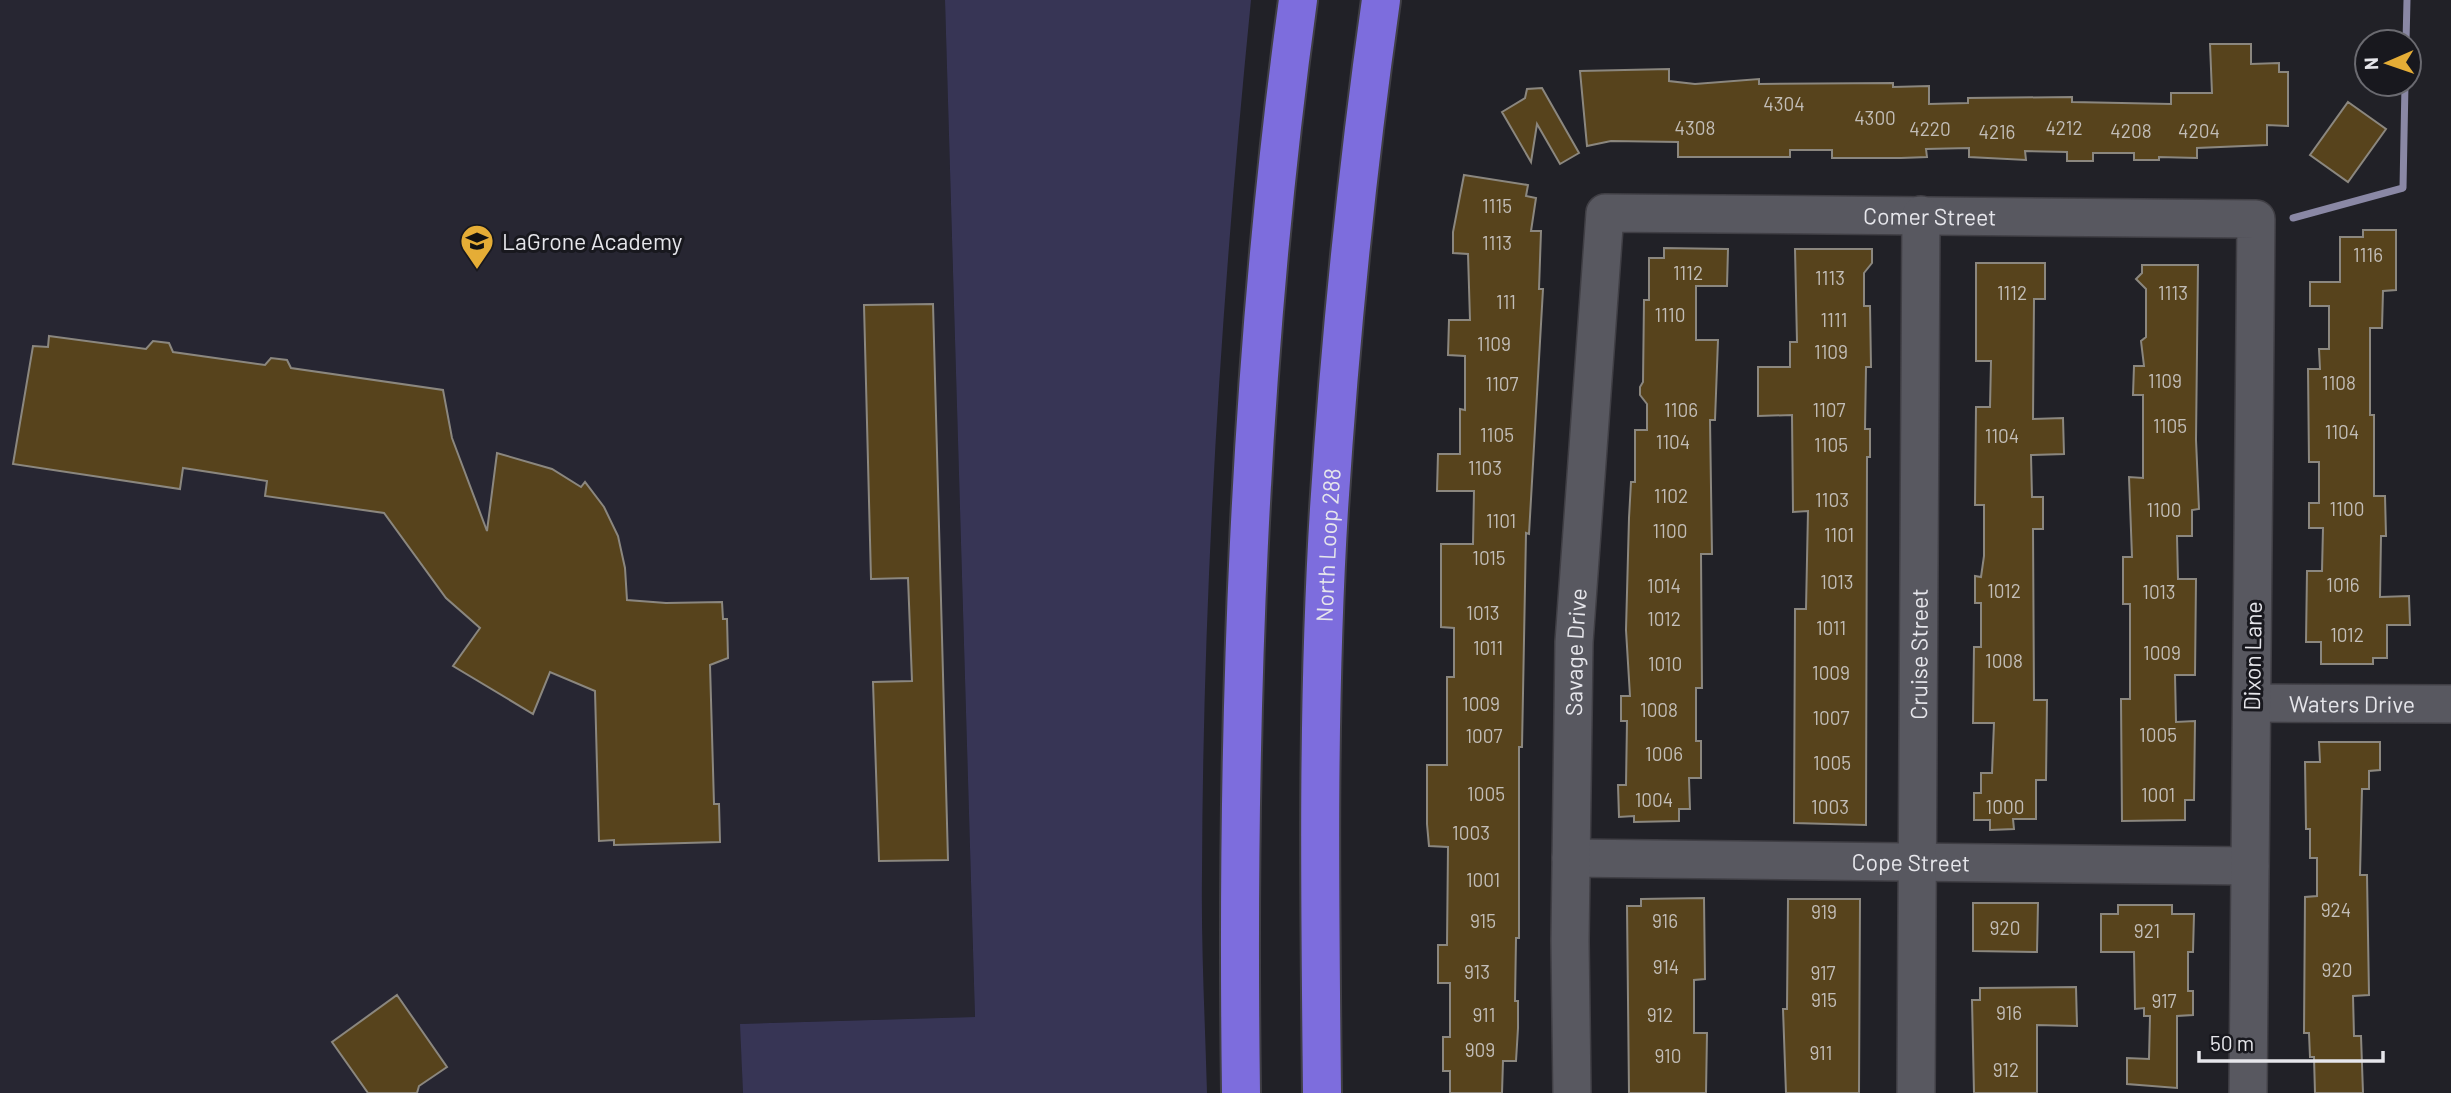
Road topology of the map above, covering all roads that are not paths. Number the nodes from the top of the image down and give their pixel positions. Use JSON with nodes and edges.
{"nodes":[{"id":1,"x":1298,"y":0,"type":"edge"},
{"id":2,"x":1381,"y":0,"type":"edge"},
{"id":3,"x":1605,"y":213,"type":"joint"},
{"id":4,"x":1921,"y":215,"type":"junction"},
{"id":5,"x":2256,"y":219,"type":"joint"},
{"id":6,"x":2252,"y":703,"type":"junction"},
{"id":7,"x":2451,"y":704,"type":"edge"},
{"id":8,"x":1571,"y":858,"type":"junction"},
{"id":9,"x":1918,"y":864,"type":"junction"},
{"id":10,"x":2250,"y":866,"type":"junction"},
{"id":11,"x":1241,"y":1093,"type":"edge"},
{"id":12,"x":1322,"y":1093,"type":"edge"},
{"id":13,"x":1572,"y":1093,"type":"edge"},
{"id":14,"x":1916,"y":1093,"type":"edge"},
{"id":15,"x":2248,"y":1093,"type":"edge"}],
"edges":[{"from":1,"to":11,"type":"highway"},
{"from":2,"to":12,"type":"highway","name":"North Loop 288"},
{"from":3,"to":4,"type":"street","name":"Comer Street"},
{"from":3,"to":8,"type":"street","name":"Savage Drive"},
{"from":4,"to":5,"type":"street","name":"Comer Street"},
{"from":4,"to":9,"type":"street","name":"Cruise Street"},
{"from":5,"to":6,"type":"street","name":"Dixon Lane"},
{"from":6,"to":7,"type":"street","name":"Waters Drive"},
{"from":6,"to":10,"type":"street","name":"Dixon Lane"},
{"from":8,"to":9,"type":"street","name":"Cope Street"},
{"from":8,"to":13,"type":"street","name":"Savage Drive"},
{"from":9,"to":10,"type":"street","name":"Cope Street"},
{"from":9,"to":14,"type":"street","name":"Cruise Street"},
{"from":10,"to":15,"type":"street","name":"Dixon Lane"}]}
